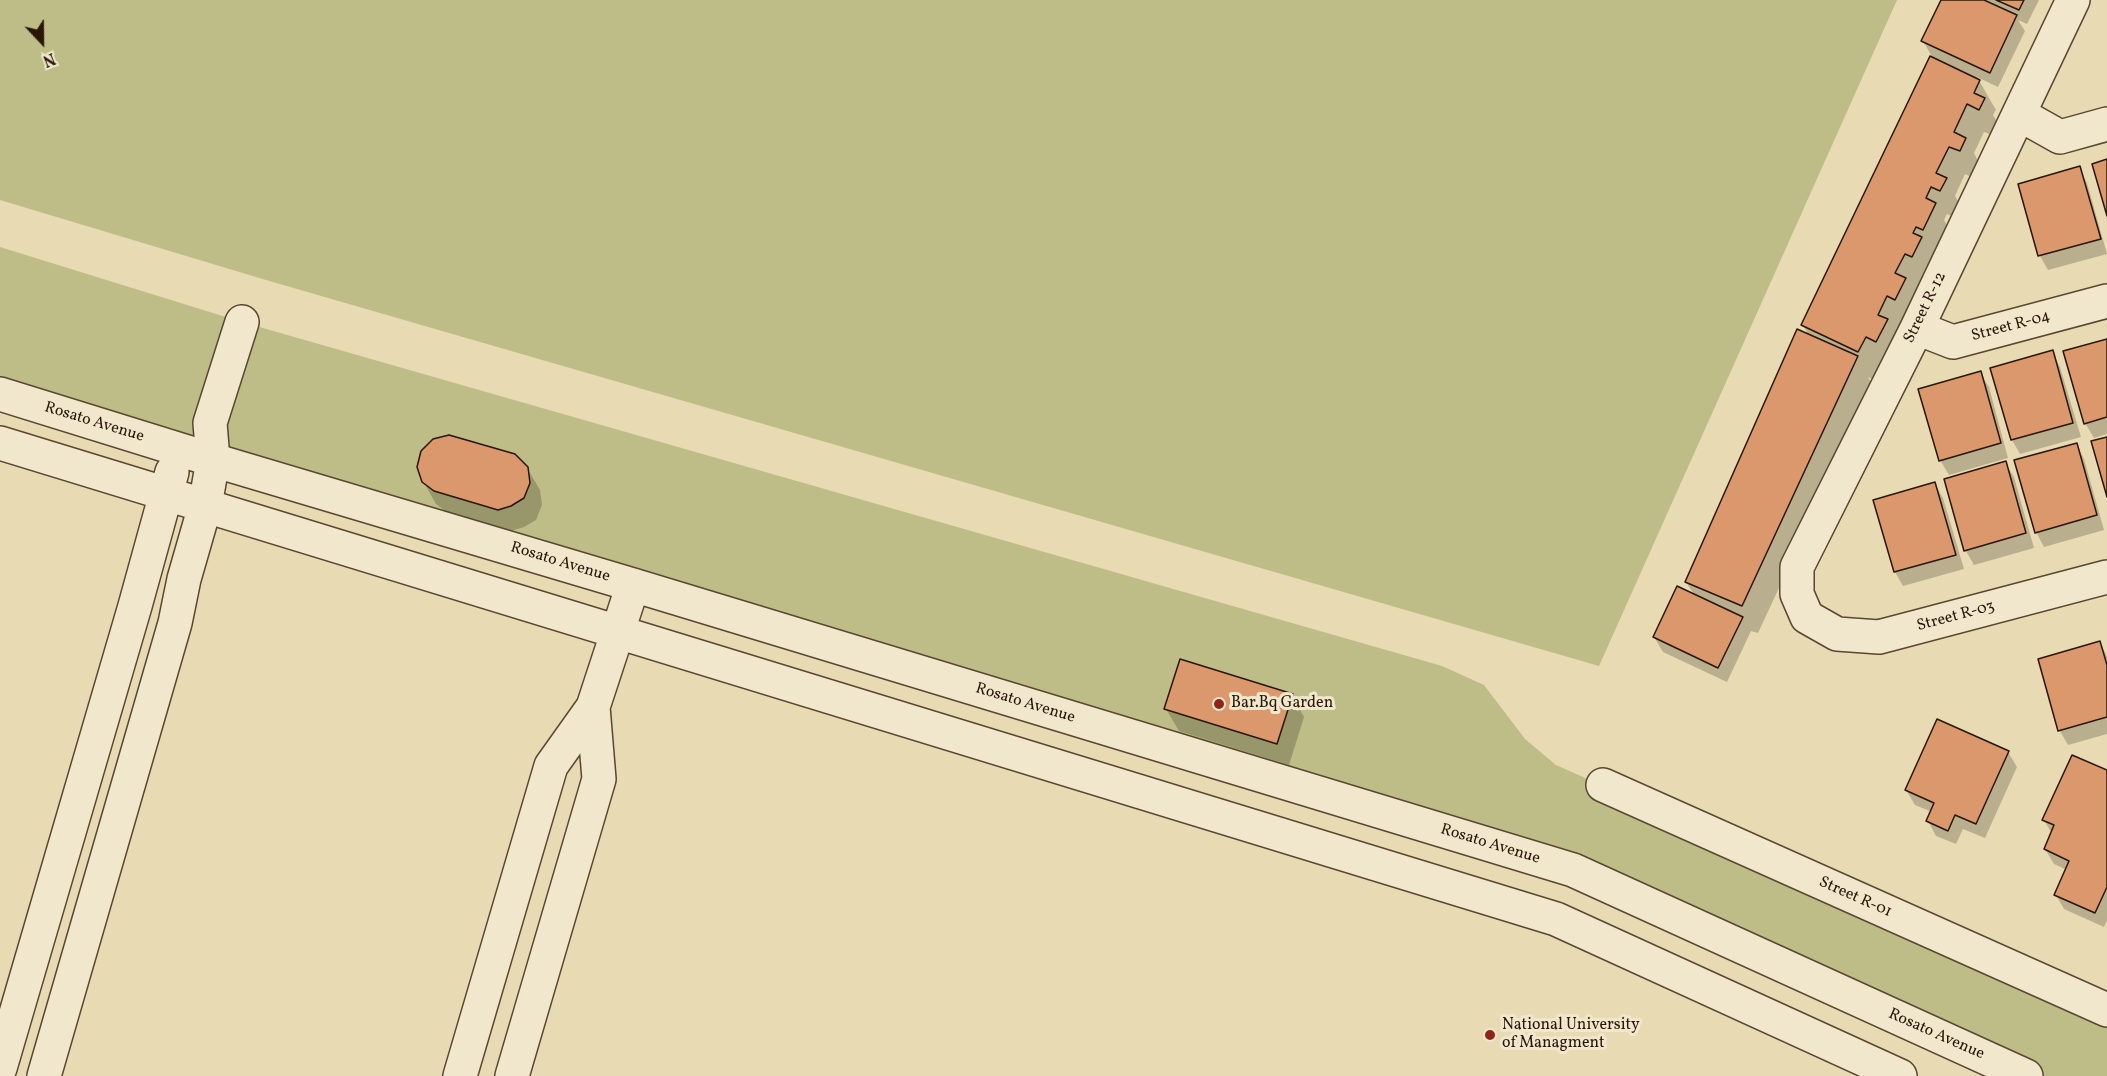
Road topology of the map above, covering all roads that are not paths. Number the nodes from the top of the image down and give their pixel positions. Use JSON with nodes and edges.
{"nodes":[{"id":1,"x":2073,"y":0,"type":"edge"},
{"id":2,"x":2019,"y":114,"type":"junction"},
{"id":3,"x":2107,"y":124,"type":"edge"},
{"id":4,"x":2107,"y":301,"type":"edge"},
{"id":5,"x":242,"y":322,"type":"dead end"},
{"id":6,"x":1917,"y":328,"type":"junction"},
{"id":7,"x":0,"y":394,"type":"edge"},
{"id":8,"x":210,"y":423,"type":"junction"},
{"id":9,"x":0,"y":443,"type":"edge"},
{"id":10,"x":178,"y":448,"type":"junction"},
{"id":11,"x":213,"y":460,"type":"junction"},
{"id":12,"x":166,"y":494,"type":"junction"},
{"id":13,"x":205,"y":506,"type":"junction"},
{"id":14,"x":2107,"y":577,"type":"edge"},
{"id":15,"x":633,"y":585,"type":"junction"},
{"id":16,"x":1807,"y":617,"type":"joint"},
{"id":17,"x":618,"y":633,"type":"junction"},
{"id":18,"x":593,"y":706,"type":"junction"},
{"id":19,"x":1603,"y":785,"type":"dead end"},
{"id":20,"x":2107,"y":1010,"type":"edge"},
{"id":21,"x":0,"y":1068,"type":"edge"},
{"id":22,"x":44,"y":1076,"type":"edge"},
{"id":23,"x":460,"y":1076,"type":"edge"},
{"id":24,"x":512,"y":1076,"type":"edge"},
{"id":25,"x":1900,"y":1076,"type":"edge"},
{"id":26,"x":2026,"y":1076,"type":"edge"}],
"edges":[{"from":1,"to":2,"type":"street","name":"Street R-12"},
{"from":2,"to":3,"type":"street"},
{"from":2,"to":6,"type":"street","name":"Street R-12"},
{"from":4,"to":6,"type":"street","name":"Street R-04"},
{"from":5,"to":8,"type":"street"},
{"from":6,"to":16,"type":"street","name":"Street R-12"},
{"from":7,"to":10,"type":"street","name":"Rosato Avenue"},
{"from":8,"to":10,"type":"street"},
{"from":8,"to":11,"type":"street"},
{"from":9,"to":12,"type":"street"},
{"from":10,"to":11,"type":"street","name":"Rosato Avenue"},
{"from":10,"to":12,"type":"street"},
{"from":11,"to":13,"type":"street"},
{"from":11,"to":15,"type":"street","name":"Rosato Avenue"},
{"from":12,"to":13,"type":"street"},
{"from":12,"to":21,"type":"street"},
{"from":13,"to":17,"type":"street"},
{"from":13,"to":22,"type":"street"},
{"from":14,"to":16,"type":"street","name":"Street R-03"},
{"from":15,"to":17,"type":"street"},
{"from":15,"to":26,"type":"street","name":"Rosato Avenue"},
{"from":17,"to":18,"type":"street"},
{"from":17,"to":25,"type":"street"},
{"from":18,"to":23,"type":"street"},
{"from":18,"to":24,"type":"street"},
{"from":19,"to":20,"type":"street","name":"Street R-01"}]}
